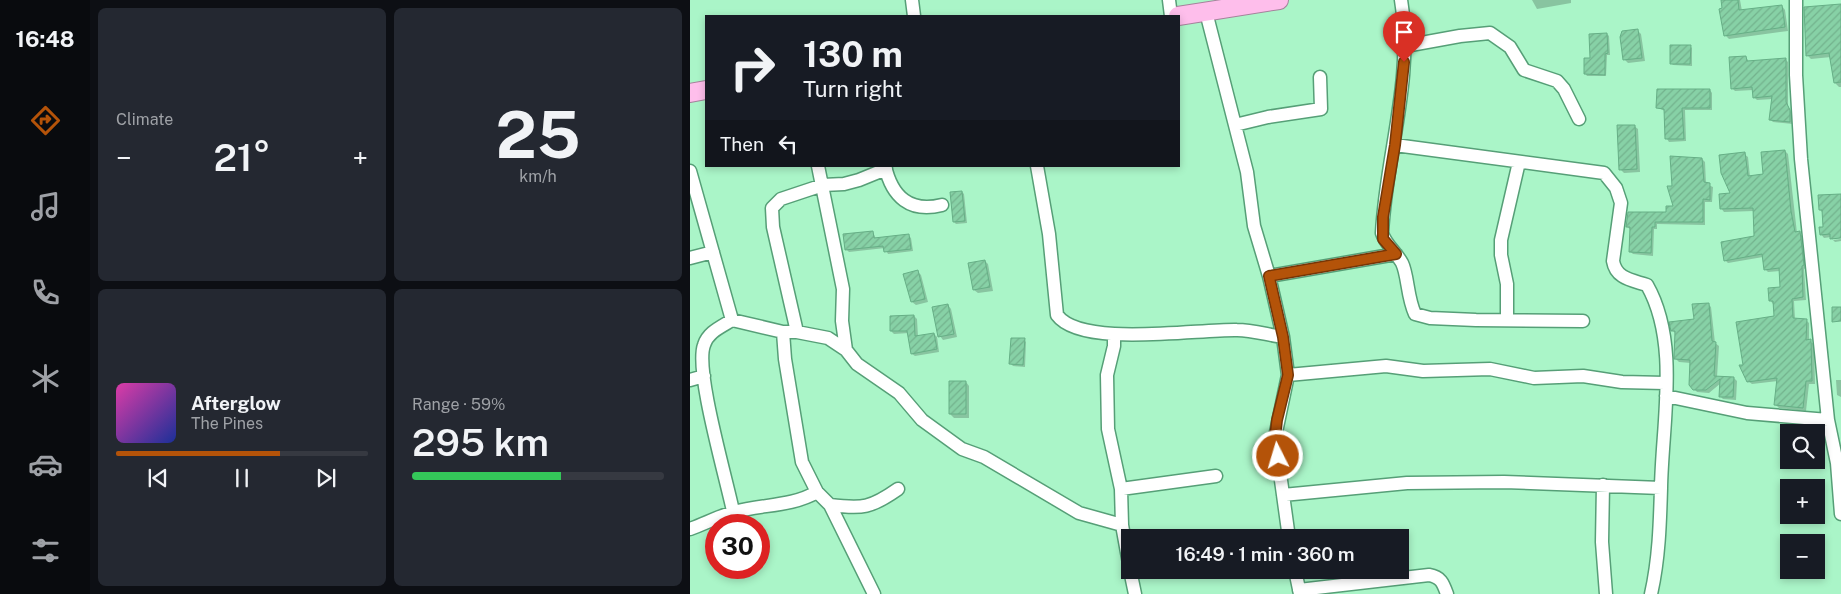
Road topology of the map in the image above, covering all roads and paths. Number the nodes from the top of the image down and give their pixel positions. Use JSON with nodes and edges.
{"nodes":[{"id":1,"x":912,"y":0,"type":"edge"},
{"id":2,"x":1169,"y":0,"type":"edge"},
{"id":3,"x":1279,"y":0,"type":"edge"},
{"id":4,"x":1401,"y":0,"type":"edge"},
{"id":5,"x":1796,"y":0,"type":"edge"},
{"id":6,"x":1206,"y":12,"type":"junction"},
{"id":7,"x":914,"y":15,"type":"edge"},
{"id":8,"x":1171,"y":15,"type":"edge"},
{"id":9,"x":1180,"y":16,"type":"edge"},
{"id":10,"x":1405,"y":46,"type":"junction"},
{"id":11,"x":1320,"y":77,"type":"dead end"},
{"id":12,"x":705,"y":90,"type":"edge"},
{"id":13,"x":690,"y":93,"type":"edge"},
{"id":14,"x":1579,"y":119,"type":"dead end"},
{"id":15,"x":1235,"y":125,"type":"junction"},
{"id":16,"x":1395,"y":145,"type":"junction"},
{"id":17,"x":1519,"y":162,"type":"junction"},
{"id":18,"x":818,"y":167,"type":"edge"},
{"id":19,"x":1037,"y":167,"type":"edge"},
{"id":20,"x":886,"y":168,"type":"edge"},
{"id":21,"x":690,"y":171,"type":"edge"},
{"id":22,"x":823,"y":185,"type":"junction"},
{"id":23,"x":942,"y":206,"type":"dead end"},
{"id":24,"x":713,"y":252,"type":"junction"},
{"id":25,"x":1396,"y":254,"type":"junction"},
{"id":26,"x":690,"y":258,"type":"edge"},
{"id":27,"x":1269,"y":276,"type":"junction"},
{"id":28,"x":732,"y":320,"type":"junction"},
{"id":29,"x":1507,"y":320,"type":"junction"},
{"id":30,"x":1583,"y":322,"type":"dead end"},
{"id":31,"x":783,"y":332,"type":"junction"},
{"id":32,"x":796,"y":332,"type":"junction"},
{"id":33,"x":1114,"y":336,"type":"junction"},
{"id":34,"x":1283,"y":337,"type":"junction"},
{"id":35,"x":846,"y":350,"type":"junction"},
{"id":36,"x":1288,"y":375,"type":"junction"},
{"id":37,"x":704,"y":376,"type":"junction"},
{"id":38,"x":690,"y":380,"type":"edge"},
{"id":39,"x":1666,"y":390,"type":"junction"},
{"id":40,"x":1834,"y":425,"type":"edge"},
{"id":41,"x":1216,"y":476,"type":"dead end"},
{"id":42,"x":1602,"y":485,"type":"junction"},
{"id":43,"x":1661,"y":488,"type":"junction"},
{"id":44,"x":898,"y":489,"type":"dead end"},
{"id":45,"x":1121,"y":489,"type":"junction"},
{"id":46,"x":817,"y":492,"type":"junction"},
{"id":47,"x":1284,"y":495,"type":"junction"},
{"id":48,"x":830,"y":505,"type":"junction"},
{"id":49,"x":734,"y":512,"type":"junction"},
{"id":50,"x":1841,"y":514,"type":"edge"},
{"id":51,"x":1122,"y":525,"type":"junction"},
{"id":52,"x":690,"y":529,"type":"edge"},
{"id":53,"x":1123,"y":529,"type":"edge"},
{"id":54,"x":1288,"y":529,"type":"edge"},
{"id":55,"x":1132,"y":579,"type":"edge"},
{"id":56,"x":1297,"y":579,"type":"edge"},
{"id":57,"x":1299,"y":592,"type":"edge"},
{"id":58,"x":874,"y":594,"type":"edge"},
{"id":59,"x":1135,"y":594,"type":"edge"},
{"id":60,"x":1447,"y":594,"type":"edge"},
{"id":61,"x":1606,"y":594,"type":"edge"},
{"id":62,"x":1651,"y":594,"type":"edge"}],
"edges":[{"from":1,"to":7,"type":"street"},
{"from":2,"to":8,"type":"street"},
{"from":3,"to":6,"type":"highway"},
{"from":4,"to":10,"type":"street"},
{"from":5,"to":40,"type":"street"},
{"from":6,"to":9,"type":"highway"},
{"from":6,"to":15,"type":"street"},
{"from":10,"to":14,"type":"street"},
{"from":10,"to":16,"type":"street"},
{"from":11,"to":15,"type":"street"},
{"from":12,"to":13,"type":"highway"},
{"from":15,"to":27,"type":"street"},
{"from":16,"to":17,"type":"street"},
{"from":16,"to":25,"type":"street"},
{"from":17,"to":29,"type":"street"},
{"from":17,"to":39,"type":"street"},
{"from":18,"to":22,"type":"street"},
{"from":19,"to":33,"type":"street"},
{"from":20,"to":22,"type":"street"},
{"from":20,"to":23,"type":"street"},
{"from":21,"to":24,"type":"street"},
{"from":22,"to":32,"type":"street"},
{"from":22,"to":35,"type":"street"},
{"from":24,"to":26,"type":"street"},
{"from":24,"to":28,"type":"street"},
{"from":25,"to":27,"type":"street"},
{"from":25,"to":29,"type":"street"},
{"from":27,"to":34,"type":"street"},
{"from":28,"to":31,"type":"street"},
{"from":28,"to":37,"type":"street"},
{"from":29,"to":30,"type":"street"},
{"from":31,"to":32,"type":"street"},
{"from":31,"to":46,"type":"street"},
{"from":32,"to":35,"type":"street"},
{"from":33,"to":34,"type":"street"},
{"from":33,"to":45,"type":"street"},
{"from":34,"to":36,"type":"street"},
{"from":35,"to":51,"type":"street"},
{"from":36,"to":39,"type":"street"},
{"from":36,"to":47,"type":"street"},
{"from":37,"to":38,"type":"street"},
{"from":37,"to":49,"type":"street"},
{"from":39,"to":40,"type":"street"},
{"from":39,"to":43,"type":"street"},
{"from":40,"to":50,"type":"street"},
{"from":41,"to":45,"type":"street"},
{"from":42,"to":43,"type":"street"},
{"from":42,"to":47,"type":"street"},
{"from":42,"to":61,"type":"street"},
{"from":43,"to":62,"type":"street"},
{"from":44,"to":48,"type":"street"},
{"from":45,"to":51,"type":"street"},
{"from":46,"to":48,"type":"street"},
{"from":46,"to":49,"type":"street"},
{"from":47,"to":54,"type":"street"},
{"from":48,"to":58,"type":"street"},
{"from":49,"to":52,"type":"street"},
{"from":51,"to":53,"type":"street"},
{"from":55,"to":59,"type":"street"},
{"from":56,"to":57,"type":"street"},
{"from":57,"to":60,"type":"street"}]}
